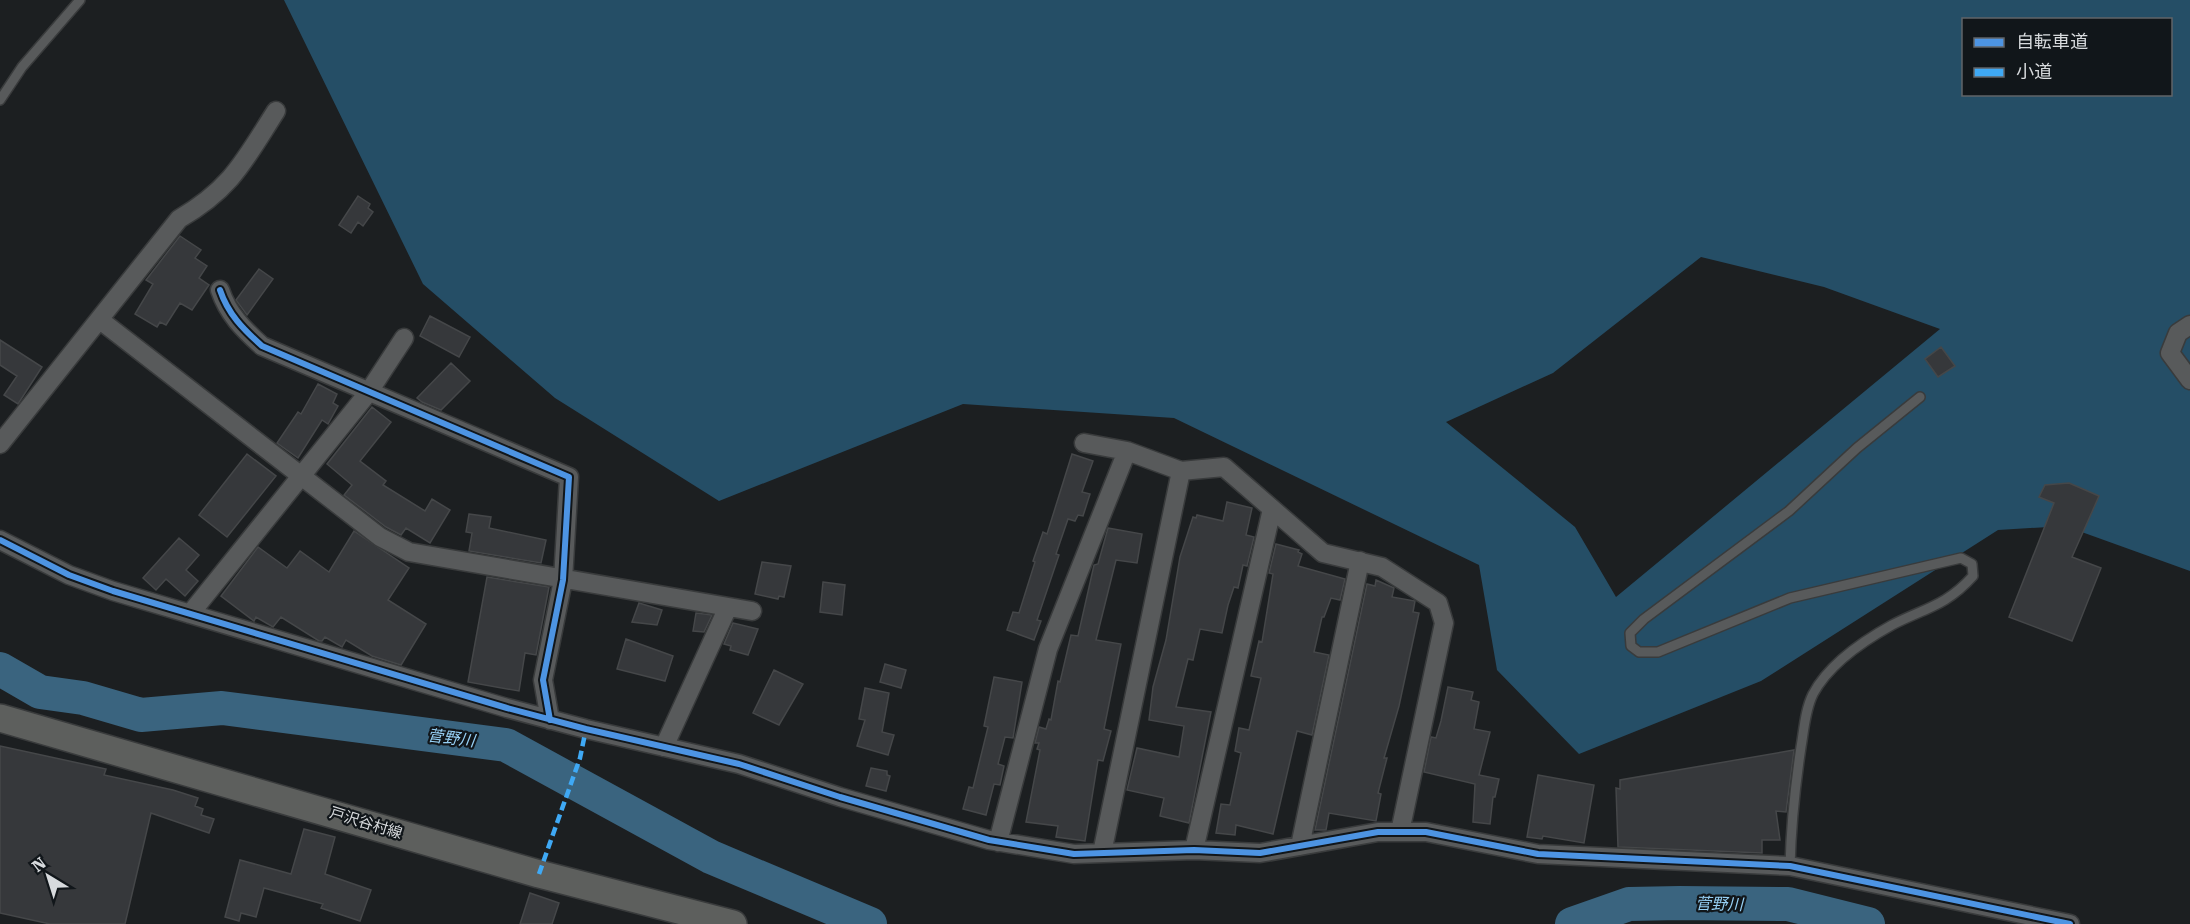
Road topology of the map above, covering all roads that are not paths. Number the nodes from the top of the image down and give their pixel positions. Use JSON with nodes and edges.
{"nodes":[{"id":1,"x":80,"y":0,"type":"edge"},
{"id":2,"x":0,"y":100,"type":"edge"},
{"id":3,"x":276,"y":111,"type":"dead end"},
{"id":4,"x":220,"y":290,"type":"dead end"},
{"id":5,"x":100,"y":320,"type":"junction"},
{"id":6,"x":2190,"y":325,"type":"edge"},
{"id":7,"x":405,"y":339,"type":"dead end"},
{"id":8,"x":2190,"y":380,"type":"edge"},
{"id":9,"x":368,"y":393,"type":"junction"},
{"id":10,"x":1920,"y":398,"type":"dead end"},
{"id":11,"x":1084,"y":443,"type":"dead end"},
{"id":12,"x":0,"y":444,"type":"edge"},
{"id":13,"x":1127,"y":451,"type":"junction"},
{"id":14,"x":1181,"y":471,"type":"junction"},
{"id":15,"x":301,"y":476,"type":"junction"},
{"id":16,"x":1272,"y":509,"type":"junction"},
{"id":17,"x":0,"y":540,"type":"edge"},
{"id":18,"x":1360,"y":561,"type":"junction"},
{"id":19,"x":562,"y":580,"type":"junction"},
{"id":20,"x":728,"y":607,"type":"junction"},
{"id":21,"x":752,"y":611,"type":"dead end"},
{"id":22,"x":190,"y":614,"type":"junction"},
{"id":23,"x":0,"y":718,"type":"edge"},
{"id":24,"x":550,"y":720,"type":"junction"},
{"id":25,"x":664,"y":747,"type":"junction"},
{"id":26,"x":1400,"y":832,"type":"junction"},
{"id":27,"x":998,"y":842,"type":"junction"},
{"id":28,"x":1300,"y":846,"type":"junction"},
{"id":29,"x":1194,"y":850,"type":"junction"},
{"id":30,"x":1102,"y":853,"type":"junction"},
{"id":31,"x":1790,"y":866,"type":"junction"},
{"id":32,"x":733,"y":924,"type":"edge"},
{"id":33,"x":2070,"y":924,"type":"edge"}],
"edges":[{"from":1,"to":2,"type":"lane"},
{"from":3,"to":5,"type":"street"},
{"from":4,"to":9,"type":"street"},
{"from":5,"to":12,"type":"street"},
{"from":5,"to":15,"type":"street"},
{"from":6,"to":8,"type":"street"},
{"from":7,"to":9,"type":"street"},
{"from":9,"to":15,"type":"street"},
{"from":9,"to":19,"type":"street"},
{"from":10,"to":31,"type":"lane"},
{"from":11,"to":13,"type":"street"},
{"from":13,"to":14,"type":"street"},
{"from":13,"to":27,"type":"street"},
{"from":14,"to":16,"type":"street"},
{"from":14,"to":30,"type":"street"},
{"from":15,"to":19,"type":"street"},
{"from":15,"to":22,"type":"street"},
{"from":16,"to":18,"type":"street"},
{"from":16,"to":29,"type":"street"},
{"from":17,"to":22,"type":"street"},
{"from":18,"to":26,"type":"street"},
{"from":18,"to":28,"type":"street"},
{"from":19,"to":20,"type":"street"},
{"from":19,"to":24,"type":"street"},
{"from":20,"to":21,"type":"street"},
{"from":20,"to":25,"type":"street"},
{"from":22,"to":24,"type":"street"},
{"from":23,"to":32,"type":"main road","name":"戸沢谷村線"},
{"from":24,"to":25,"type":"street"},
{"from":25,"to":27,"type":"street"},
{"from":26,"to":28,"type":"street"},
{"from":26,"to":31,"type":"street"},
{"from":27,"to":30,"type":"street"},
{"from":28,"to":29,"type":"street"},
{"from":29,"to":30,"type":"street"},
{"from":31,"to":33,"type":"street"}]}
